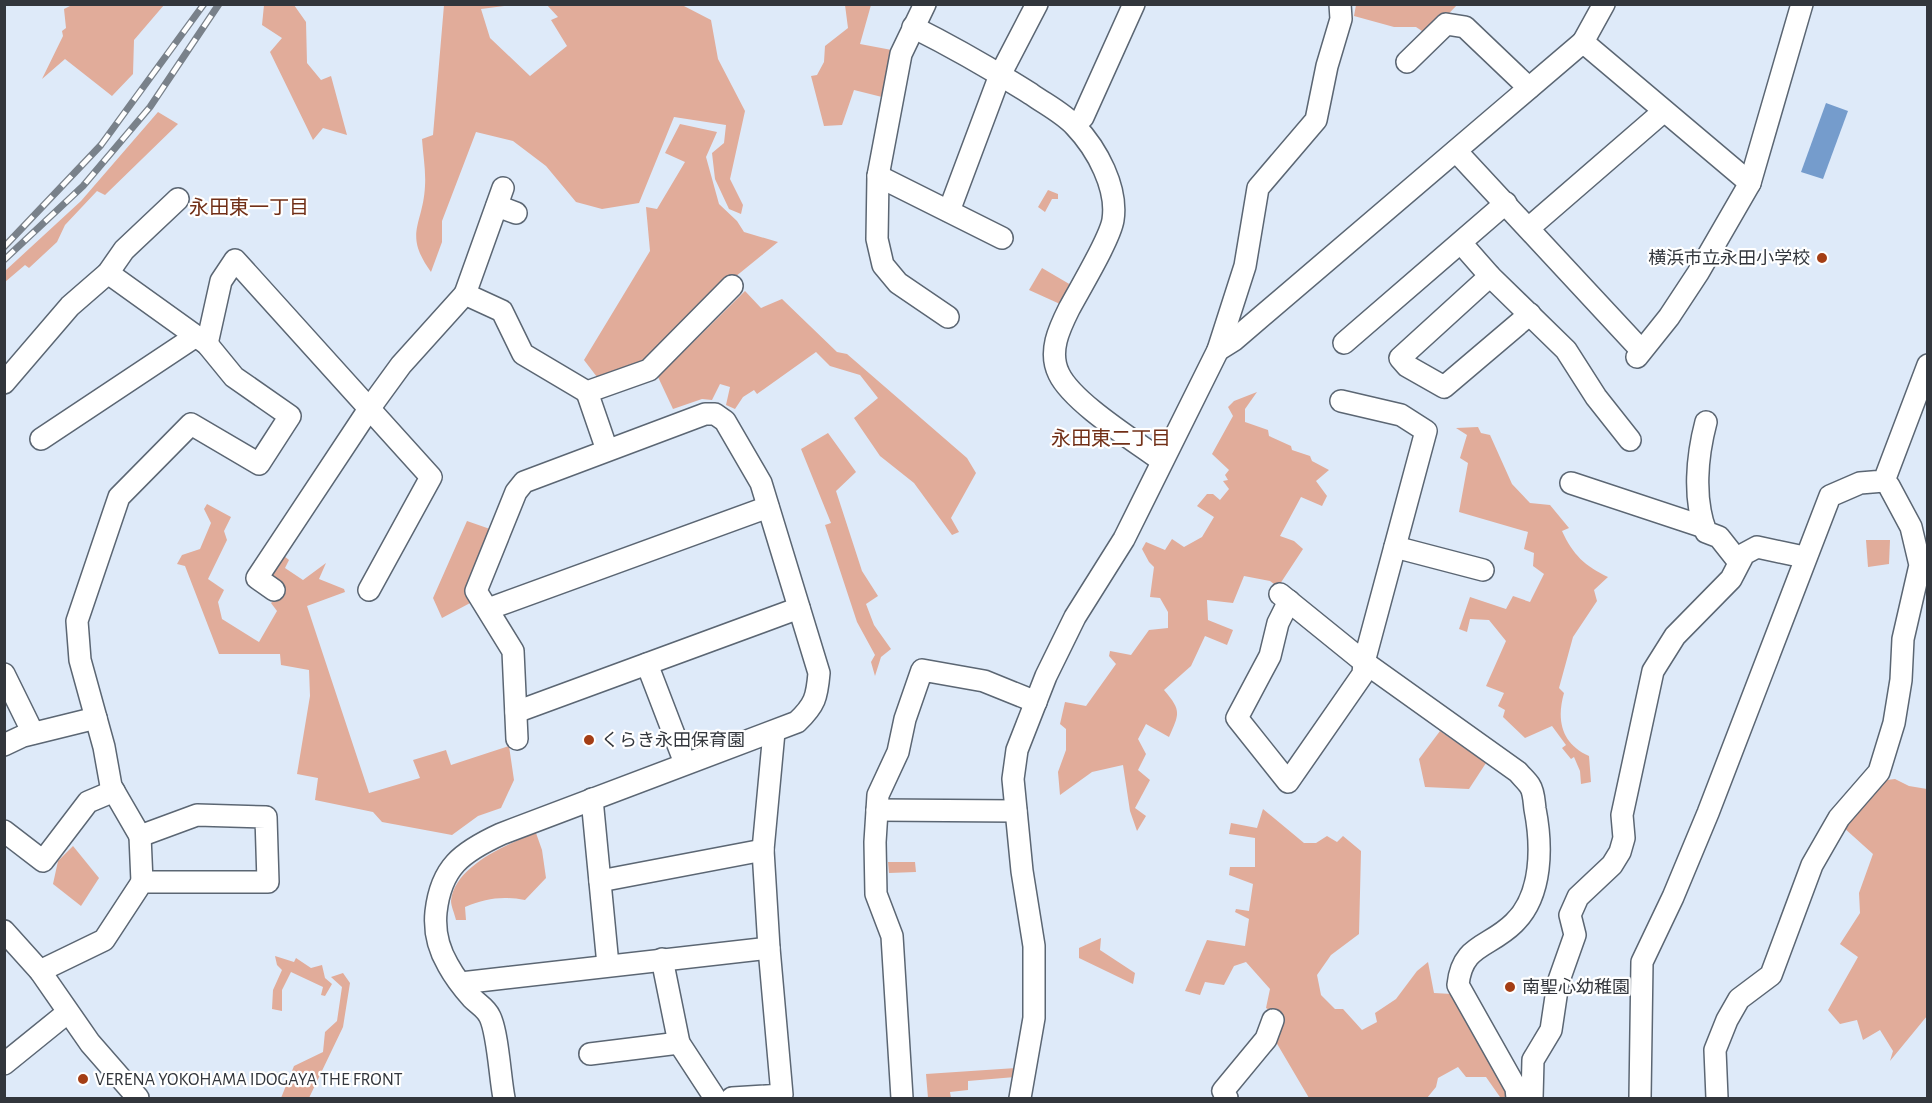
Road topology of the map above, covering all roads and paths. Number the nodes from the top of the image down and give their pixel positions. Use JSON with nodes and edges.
{"nodes":[{"id":1,"x":925,"y":4,"type":"edge"},
{"id":2,"x":1037,"y":4,"type":"edge"},
{"id":3,"x":1134,"y":4,"type":"edge"},
{"id":4,"x":1340,"y":4,"type":"edge"},
{"id":5,"x":1604,"y":4,"type":"edge"},
{"id":6,"x":1802,"y":4,"type":"edge"},
{"id":7,"x":913,"y":27,"type":"junction"},
{"id":8,"x":1583,"y":42,"type":"junction"},
{"id":9,"x":1407,"y":62,"type":"dead end"},
{"id":10,"x":1000,"y":75,"type":"junction"},
{"id":11,"x":1529,"y":88,"type":"junction"},
{"id":12,"x":1664,"y":111,"type":"junction"},
{"id":13,"x":1075,"y":125,"type":"junction"},
{"id":14,"x":1456,"y":151,"type":"junction"},
{"id":15,"x":878,"y":176,"type":"junction"},
{"id":16,"x":1750,"y":183,"type":"junction"},
{"id":17,"x":178,"y":199,"type":"dead end"},
{"id":18,"x":505,"y":202,"type":"dead end"},
{"id":19,"x":1506,"y":203,"type":"junction"},
{"id":20,"x":948,"y":211,"type":"junction"},
{"id":21,"x":1530,"y":227,"type":"junction"},
{"id":22,"x":1002,"y":238,"type":"dead end"},
{"id":23,"x":1461,"y":243,"type":"junction"},
{"id":24,"x":108,"y":273,"type":"junction"},
{"id":25,"x":1490,"y":276,"type":"junction"},
{"id":26,"x":732,"y":286,"type":"dead end"},
{"id":27,"x":465,"y":294,"type":"junction"},
{"id":28,"x":1530,"y":314,"type":"junction"},
{"id":29,"x":948,"y":316,"type":"dead end"},
{"id":30,"x":201,"y":340,"type":"junction"},
{"id":31,"x":1344,"y":343,"type":"dead end"},
{"id":32,"x":1218,"y":350,"type":"junction"},
{"id":33,"x":1928,"y":365,"type":"edge"},
{"id":34,"x":4,"y":383,"type":"edge"},
{"id":35,"x":586,"y":392,"type":"junction"},
{"id":36,"x":1341,"y":401,"type":"dead end"},
{"id":37,"x":369,"y":409,"type":"junction"},
{"id":38,"x":1706,"y":422,"type":"dead end"},
{"id":39,"x":41,"y":439,"type":"dead end"},
{"id":40,"x":1630,"y":440,"type":"dead end"},
{"id":41,"x":607,"y":450,"type":"junction"},
{"id":42,"x":1162,"y":461,"type":"junction"},
{"id":43,"x":1884,"y":481,"type":"junction"},
{"id":44,"x":1571,"y":483,"type":"dead end"},
{"id":45,"x":768,"y":507,"type":"junction"},
{"id":46,"x":1704,"y":527,"type":"junction"},
{"id":47,"x":1395,"y":547,"type":"junction"},
{"id":48,"x":1804,"y":557,"type":"junction"},
{"id":49,"x":1738,"y":561,"type":"junction"},
{"id":50,"x":1483,"y":570,"type":"dead end"},
{"id":51,"x":274,"y":590,"type":"dead end"},
{"id":52,"x":369,"y":590,"type":"dead end"},
{"id":53,"x":799,"y":608,"type":"junction"},
{"id":54,"x":488,"y":609,"type":"junction"},
{"id":55,"x":1364,"y":662,"type":"junction"},
{"id":56,"x":646,"y":664,"type":"junction"},
{"id":57,"x":4,"y":674,"type":"edge"},
{"id":58,"x":1036,"y":702,"type":"junction"},
{"id":59,"x":516,"y":712,"type":"junction"},
{"id":60,"x":96,"y":718,"type":"junction"},
{"id":61,"x":774,"y":732,"type":"junction"},
{"id":62,"x":33,"y":733,"type":"junction"},
{"id":63,"x":517,"y":739,"type":"dead end"},
{"id":64,"x":4,"y":745,"type":"edge"},
{"id":65,"x":685,"y":763,"type":"junction"},
{"id":66,"x":114,"y":790,"type":"junction"},
{"id":67,"x":592,"y":799,"type":"junction"},
{"id":68,"x":877,"y":810,"type":"junction"},
{"id":69,"x":1016,"y":811,"type":"junction"},
{"id":70,"x":4,"y":831,"type":"edge"},
{"id":71,"x":140,"y":836,"type":"junction"},
{"id":72,"x":763,"y":850,"type":"junction"},
{"id":73,"x":600,"y":881,"type":"junction"},
{"id":74,"x":142,"y":882,"type":"junction"},
{"id":75,"x":4,"y":931,"type":"edge"},
{"id":76,"x":769,"y":948,"type":"junction"},
{"id":77,"x":662,"y":959,"type":"junction"},
{"id":78,"x":608,"y":965,"type":"junction"},
{"id":79,"x":40,"y":971,"type":"junction"},
{"id":80,"x":461,"y":983,"type":"junction"},
{"id":81,"x":68,"y":1013,"type":"junction"},
{"id":82,"x":1273,"y":1020,"type":"dead end"},
{"id":83,"x":679,"y":1043,"type":"junction"},
{"id":84,"x":590,"y":1054,"type":"dead end"},
{"id":85,"x":4,"y":1064,"type":"edge"},
{"id":86,"x":138,"y":1098,"type":"edge"},
{"id":87,"x":504,"y":1098,"type":"edge"},
{"id":88,"x":715,"y":1098,"type":"edge"},
{"id":89,"x":732,"y":1098,"type":"edge"},
{"id":90,"x":902,"y":1098,"type":"edge"},
{"id":91,"x":1020,"y":1098,"type":"edge"},
{"id":92,"x":1227,"y":1098,"type":"edge"},
{"id":93,"x":1517,"y":1098,"type":"edge"},
{"id":94,"x":1532,"y":1098,"type":"edge"},
{"id":95,"x":1640,"y":1098,"type":"edge"},
{"id":96,"x":1717,"y":1098,"type":"edge"}],
"edges":[{"from":1,"to":7,"type":"street"},
{"from":2,"to":10,"type":"street"},
{"from":3,"to":13,"type":"street"},
{"from":4,"to":32,"type":"street"},
{"from":5,"to":8,"type":"street"},
{"from":6,"to":16,"type":"street"},
{"from":7,"to":10,"type":"street"},
{"from":7,"to":15,"type":"street"},
{"from":8,"to":11,"type":"street"},
{"from":8,"to":12,"type":"street"},
{"from":9,"to":11,"type":"street"},
{"from":10,"to":13,"type":"street"},
{"from":10,"to":20,"type":"street"},
{"from":11,"to":14,"type":"street"},
{"from":12,"to":16,"type":"street"},
{"from":12,"to":21,"type":"street"},
{"from":13,"to":42,"type":"street"},
{"from":14,"to":19,"type":"street"},
{"from":14,"to":32,"type":"street"},
{"from":15,"to":20,"type":"street"},
{"from":15,"to":29,"type":"street"},
{"from":16,"to":21,"type":"street"},
{"from":17,"to":24,"type":"street"},
{"from":18,"to":27,"type":"street"},
{"from":19,"to":21,"type":"street"},
{"from":19,"to":23,"type":"street"},
{"from":20,"to":22,"type":"street"},
{"from":23,"to":25,"type":"street"},
{"from":23,"to":31,"type":"street"},
{"from":24,"to":30,"type":"street"},
{"from":24,"to":34,"type":"street"},
{"from":25,"to":28,"type":"street"},
{"from":25,"to":28,"type":"street"},
{"from":26,"to":35,"type":"street"},
{"from":27,"to":35,"type":"street"},
{"from":27,"to":37,"type":"street"},
{"from":28,"to":40,"type":"street"},
{"from":30,"to":37,"type":"street"},
{"from":30,"to":39,"type":"street"},
{"from":30,"to":60,"type":"street"},
{"from":32,"to":42,"type":"street"},
{"from":33,"to":43,"type":"street"},
{"from":35,"to":41,"type":"street"},
{"from":36,"to":47,"type":"street"},
{"from":37,"to":51,"type":"street"},
{"from":37,"to":52,"type":"street"},
{"from":38,"to":46,"type":"street"},
{"from":41,"to":45,"type":"street"},
{"from":41,"to":54,"type":"street"},
{"from":42,"to":58,"type":"street"},
{"from":43,"to":48,"type":"street"},
{"from":43,"to":96,"type":"street"},
{"from":44,"to":46,"type":"street"},
{"from":45,"to":53,"type":"street"},
{"from":45,"to":54,"type":"street"},
{"from":46,"to":49,"type":"street"},
{"from":47,"to":50,"type":"street"},
{"from":47,"to":55,"type":"street"},
{"from":48,"to":49,"type":"street"},
{"from":48,"to":95,"type":"street"},
{"from":49,"to":94,"type":"street"},
{"from":53,"to":56,"type":"street"},
{"from":53,"to":61,"type":"street"},
{"from":54,"to":59,"type":"street"},
{"from":55,"to":55,"type":"street"},
{"from":55,"to":93,"type":"street"},
{"from":56,"to":59,"type":"street"},
{"from":56,"to":65,"type":"street"},
{"from":57,"to":62,"type":"street"},
{"from":58,"to":68,"type":"street"},
{"from":58,"to":69,"type":"street"},
{"from":59,"to":63,"type":"street"},
{"from":60,"to":62,"type":"street"},
{"from":60,"to":66,"type":"street"},
{"from":61,"to":65,"type":"street"},
{"from":61,"to":72,"type":"street"},
{"from":62,"to":64,"type":"street"},
{"from":65,"to":67,"type":"street"},
{"from":66,"to":70,"type":"street"},
{"from":66,"to":71,"type":"street"},
{"from":67,"to":73,"type":"street"},
{"from":67,"to":80,"type":"street"},
{"from":68,"to":69,"type":"street"},
{"from":68,"to":90,"type":"street"},
{"from":69,"to":91,"type":"street"},
{"from":71,"to":74,"type":"street"},
{"from":71,"to":74,"type":"street"},
{"from":72,"to":73,"type":"street"},
{"from":72,"to":76,"type":"street"},
{"from":73,"to":78,"type":"street"},
{"from":74,"to":79,"type":"street"},
{"from":75,"to":79,"type":"street"},
{"from":76,"to":77,"type":"street"},
{"from":76,"to":89,"type":"street"},
{"from":77,"to":78,"type":"street"},
{"from":77,"to":83,"type":"street"},
{"from":78,"to":80,"type":"street"},
{"from":79,"to":81,"type":"street"},
{"from":80,"to":87,"type":"street"},
{"from":81,"to":85,"type":"street"},
{"from":81,"to":86,"type":"street"},
{"from":82,"to":92,"type":"street"},
{"from":83,"to":84,"type":"street"},
{"from":83,"to":88,"type":"street"}]}
